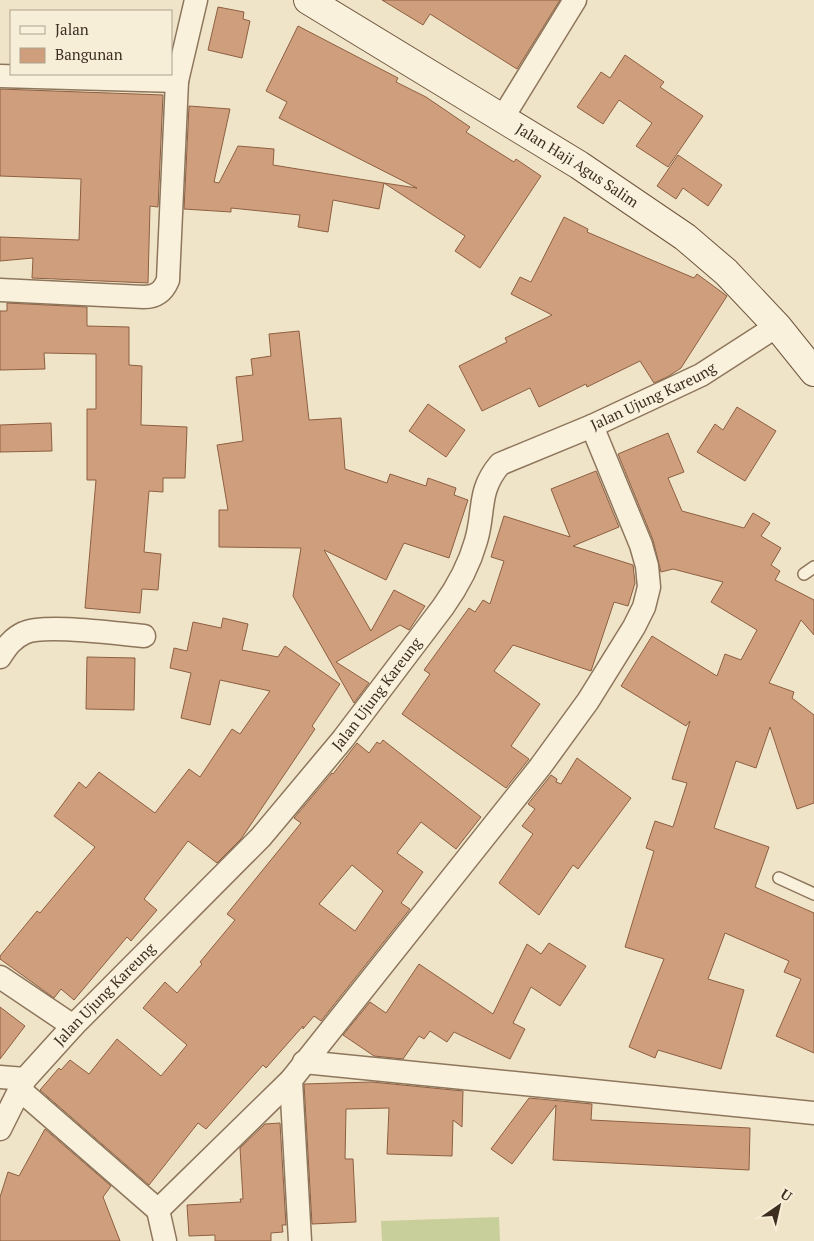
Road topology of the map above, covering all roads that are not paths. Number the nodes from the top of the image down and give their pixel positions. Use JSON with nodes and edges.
{"nodes":[{"id":1,"x":196,"y":0,"type":"edge"},
{"id":2,"x":308,"y":0,"type":"edge"},
{"id":3,"x":575,"y":0,"type":"edge"},
{"id":4,"x":0,"y":76,"type":"edge"},
{"id":5,"x":178,"y":81,"type":"junction"},
{"id":6,"x":503,"y":117,"type":"junction"},
{"id":7,"x":0,"y":290,"type":"edge"},
{"id":8,"x":777,"y":326,"type":"junction"},
{"id":9,"x":814,"y":372,"type":"edge"},
{"id":10,"x":592,"y":426,"type":"junction"},
{"id":11,"x":814,"y":567,"type":"edge"},
{"id":12,"x":804,"y":574,"type":"dead end"},
{"id":13,"x":144,"y":636,"type":"dead end"},
{"id":14,"x":0,"y":657,"type":"edge"},
{"id":15,"x":778,"y":878,"type":"dead end"},
{"id":16,"x":814,"y":894,"type":"edge"},
{"id":17,"x":0,"y":977,"type":"edge"},
{"id":18,"x":73,"y":1026,"type":"junction"},
{"id":19,"x":304,"y":1062,"type":"junction"},
{"id":20,"x":0,"y":1077,"type":"edge"},
{"id":21,"x":291,"y":1080,"type":"junction"},
{"id":22,"x":22,"y":1084,"type":"junction"},
{"id":23,"x":814,"y":1113,"type":"edge"},
{"id":24,"x":0,"y":1129,"type":"edge"},
{"id":25,"x":158,"y":1210,"type":"junction"},
{"id":26,"x":166,"y":1241,"type":"edge"},
{"id":27,"x":300,"y":1241,"type":"edge"}],
"edges":[{"from":1,"to":5,"type":"street"},
{"from":2,"to":6,"type":"main road","name":"Jalan Haji Agus Salim"},
{"from":3,"to":6,"type":"street"},
{"from":4,"to":5,"type":"street"},
{"from":5,"to":7,"type":"street"},
{"from":6,"to":8,"type":"main road","name":"Jalan Haji Agus Salim"},
{"from":8,"to":9,"type":"main road","name":"Jalan Haji Agus Salim"},
{"from":8,"to":10,"type":"street","name":"Jalan Ujung Kareung"},
{"from":10,"to":18,"type":"street","name":"Jalan Ujung Kareung"},
{"from":10,"to":19,"type":"street"},
{"from":11,"to":12,"type":"lane"},
{"from":13,"to":14,"type":"street"},
{"from":15,"to":16,"type":"lane"},
{"from":17,"to":18,"type":"street"},
{"from":18,"to":22,"type":"street","name":"Jalan Ujung Kareung"},
{"from":19,"to":21,"type":"street"},
{"from":19,"to":23,"type":"street"},
{"from":20,"to":22,"type":"street"},
{"from":21,"to":25,"type":"street"},
{"from":21,"to":27,"type":"street"},
{"from":22,"to":24,"type":"street","name":"Jalan Ujung Kareung"},
{"from":22,"to":25,"type":"street"},
{"from":25,"to":26,"type":"street"}]}
